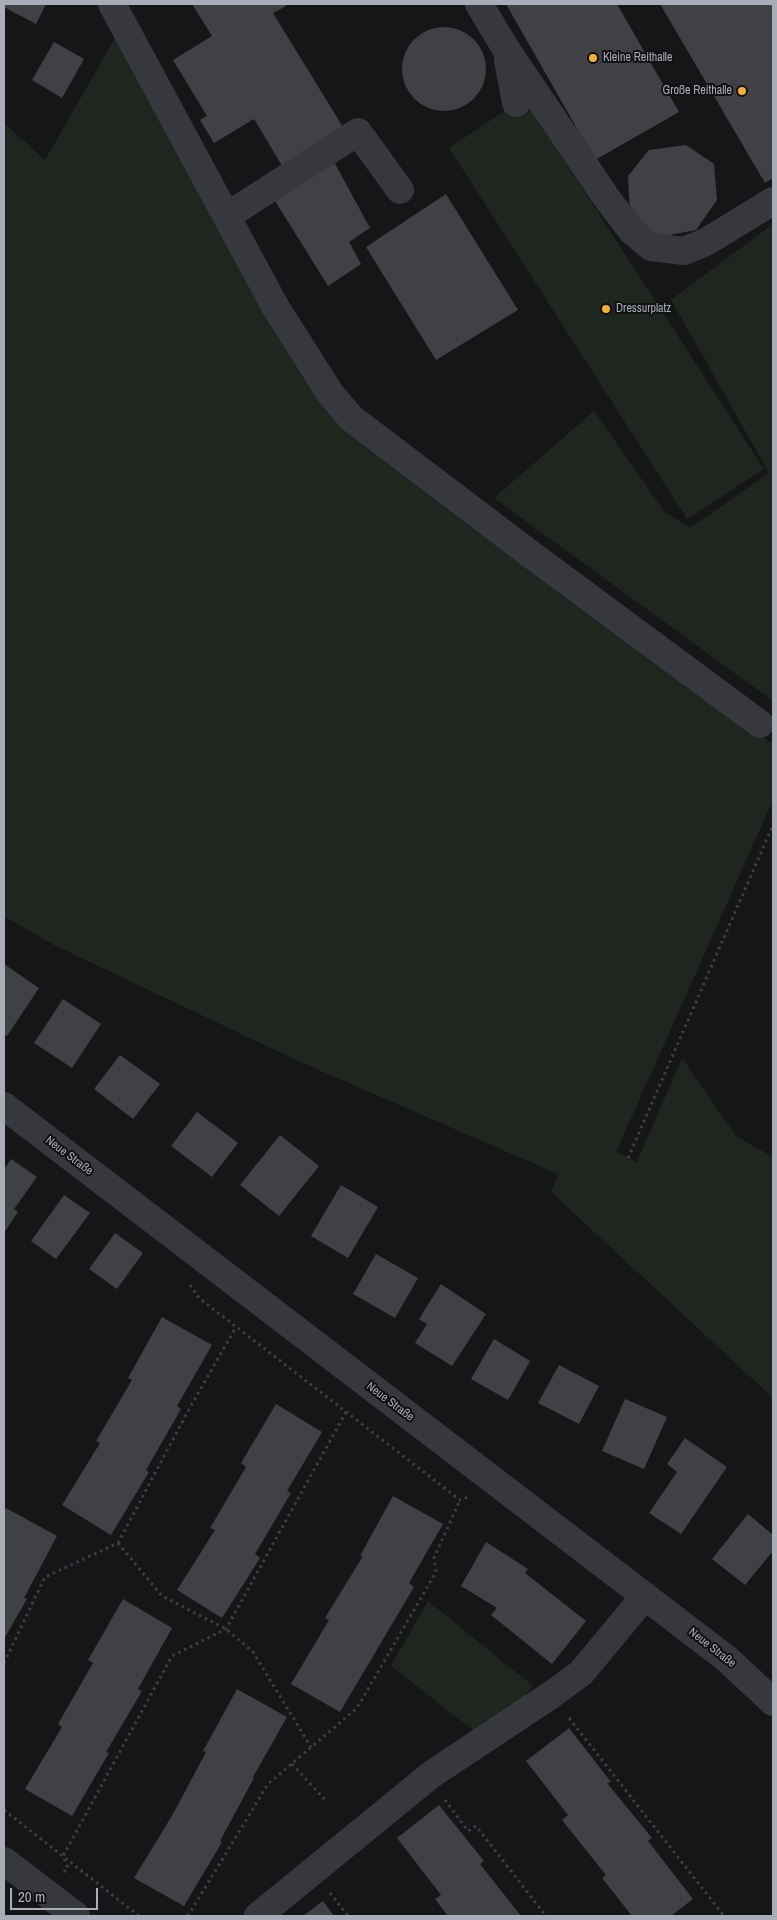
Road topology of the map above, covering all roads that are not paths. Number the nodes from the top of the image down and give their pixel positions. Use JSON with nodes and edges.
{"nodes":[{"id":1,"x":112,"y":4,"type":"edge"},
{"id":2,"x":479,"y":4,"type":"edge"},
{"id":3,"x":506,"y":49,"type":"junction"},
{"id":4,"x":516,"y":103,"type":"dead end"},
{"id":5,"x":400,"y":190,"type":"dead end"},
{"id":6,"x":773,"y":201,"type":"edge"},
{"id":7,"x":227,"y":216,"type":"junction"},
{"id":8,"x":760,"y":724,"type":"dead end"},
{"id":9,"x":4,"y":1106,"type":"edge"},
{"id":10,"x":637,"y":1606,"type":"junction"},
{"id":11,"x":773,"y":1702,"type":"edge"},
{"id":12,"x":4,"y":1861,"type":"edge"},
{"id":13,"x":76,"y":1916,"type":"edge"},
{"id":14,"x":258,"y":1916,"type":"edge"}],
"edges":[{"from":1,"to":7,"type":"street"},
{"from":2,"to":3,"type":"street"},
{"from":3,"to":4,"type":"street"},
{"from":3,"to":6,"type":"street"},
{"from":5,"to":7,"type":"street"},
{"from":7,"to":8,"type":"street"},
{"from":9,"to":10,"type":"street","name":"Neue Straße"},
{"from":10,"to":11,"type":"street","name":"Neue Straße"},
{"from":10,"to":14,"type":"street"},
{"from":12,"to":13,"type":"street"}]}
